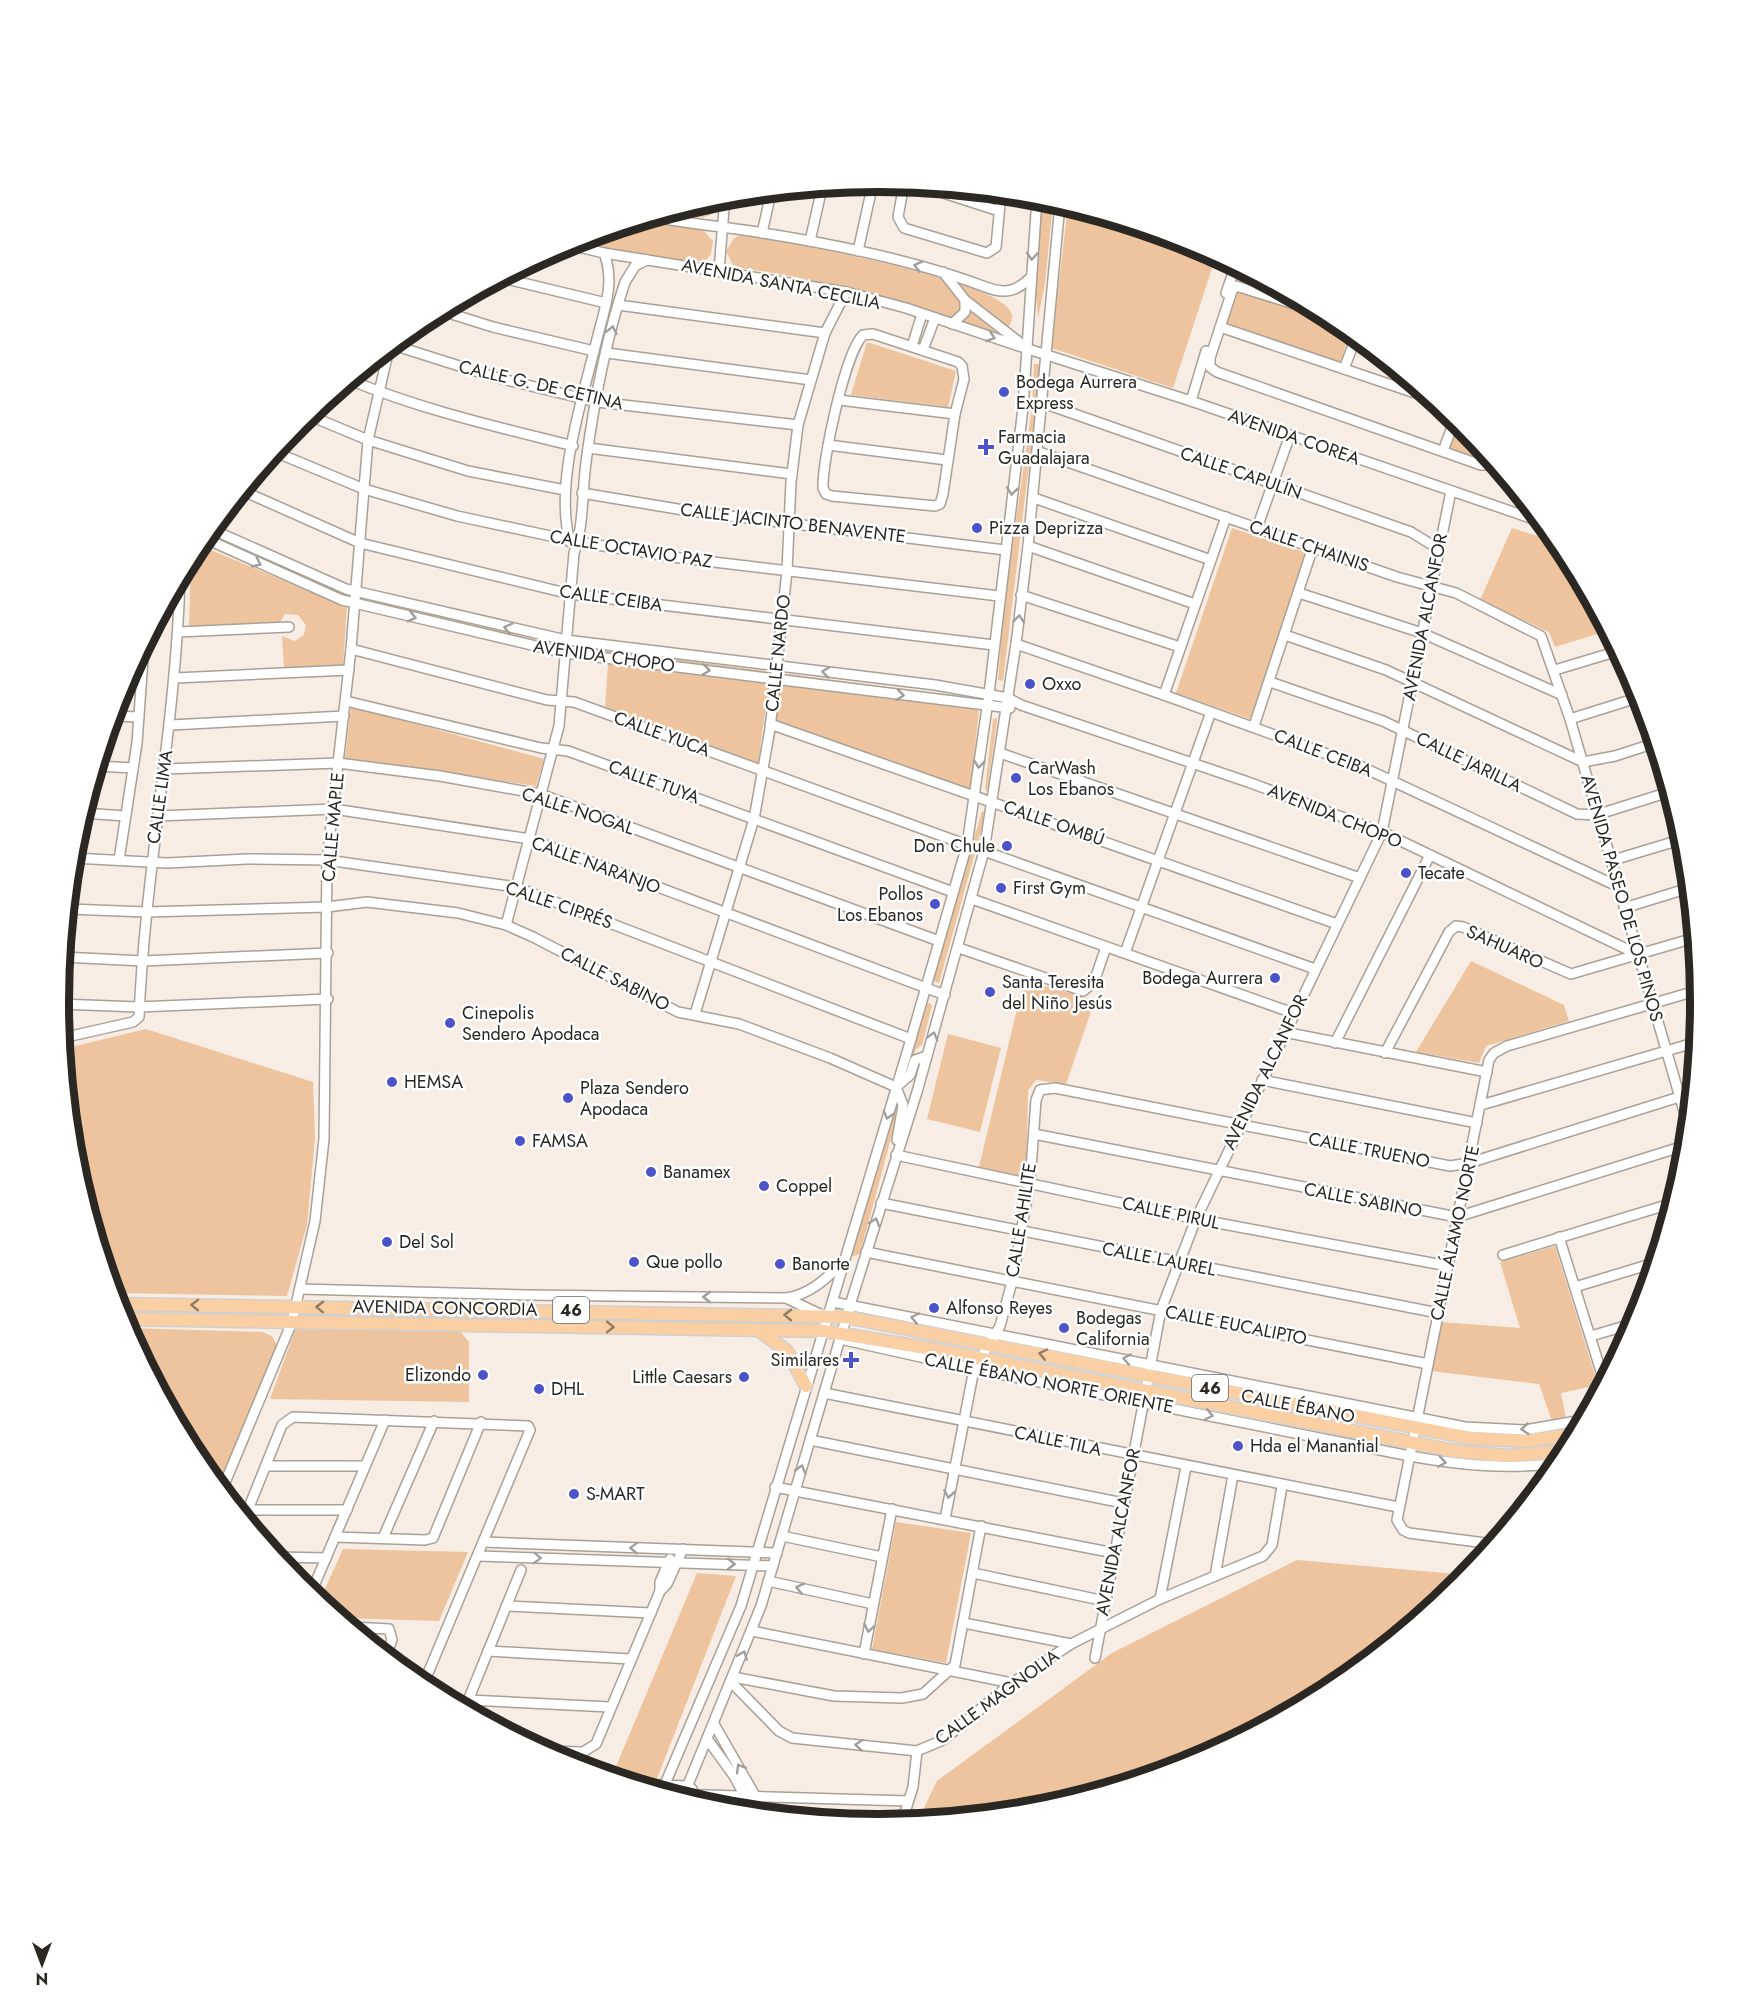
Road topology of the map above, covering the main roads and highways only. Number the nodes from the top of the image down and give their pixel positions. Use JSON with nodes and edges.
{"nodes":[{"id":1,"x":128,"y":1305,"type":"edge"},
{"id":2,"x":848,"y":1311,"type":"joint"},
{"id":3,"x":294,"y":1315,"type":"junction"},
{"id":4,"x":134,"y":1319,"type":"edge"},
{"id":5,"x":759,"y":1330,"type":"junction"},
{"id":6,"x":841,"y":1336,"type":"joint"},
{"id":7,"x":806,"y":1386,"type":"road end"},
{"id":8,"x":1564,"y":1436,"type":"edge"},
{"id":9,"x":1554,"y":1451,"type":"edge"}],
"edges":[{"from":3,"to":1,"type":"main road","name":"AVENIDA CONCORDIA","number":"46","one_way":true},
{"from":2,"to":3,"type":"main road","name":"AVENIDA CONCORDIA","number":"46","one_way":true},
{"from":8,"to":2,"type":"main road","name":"CALLE ÉBANO","number":"46","one_way":true},
{"from":3,"to":4,"type":"main road","name":"AVENIDA CONCORDIA","number":"46"},
{"from":3,"to":5,"type":"main road","name":"AVENIDA CONCORDIA","number":"46","one_way":true},
{"from":5,"to":6,"type":"main road","name":"AVENIDA CONCORDIA","number":"46"},
{"from":5,"to":7,"type":"main road"},
{"from":6,"to":9,"type":"main road","name":"CALLE ÉBANO","number":"46","one_way":true}]}
